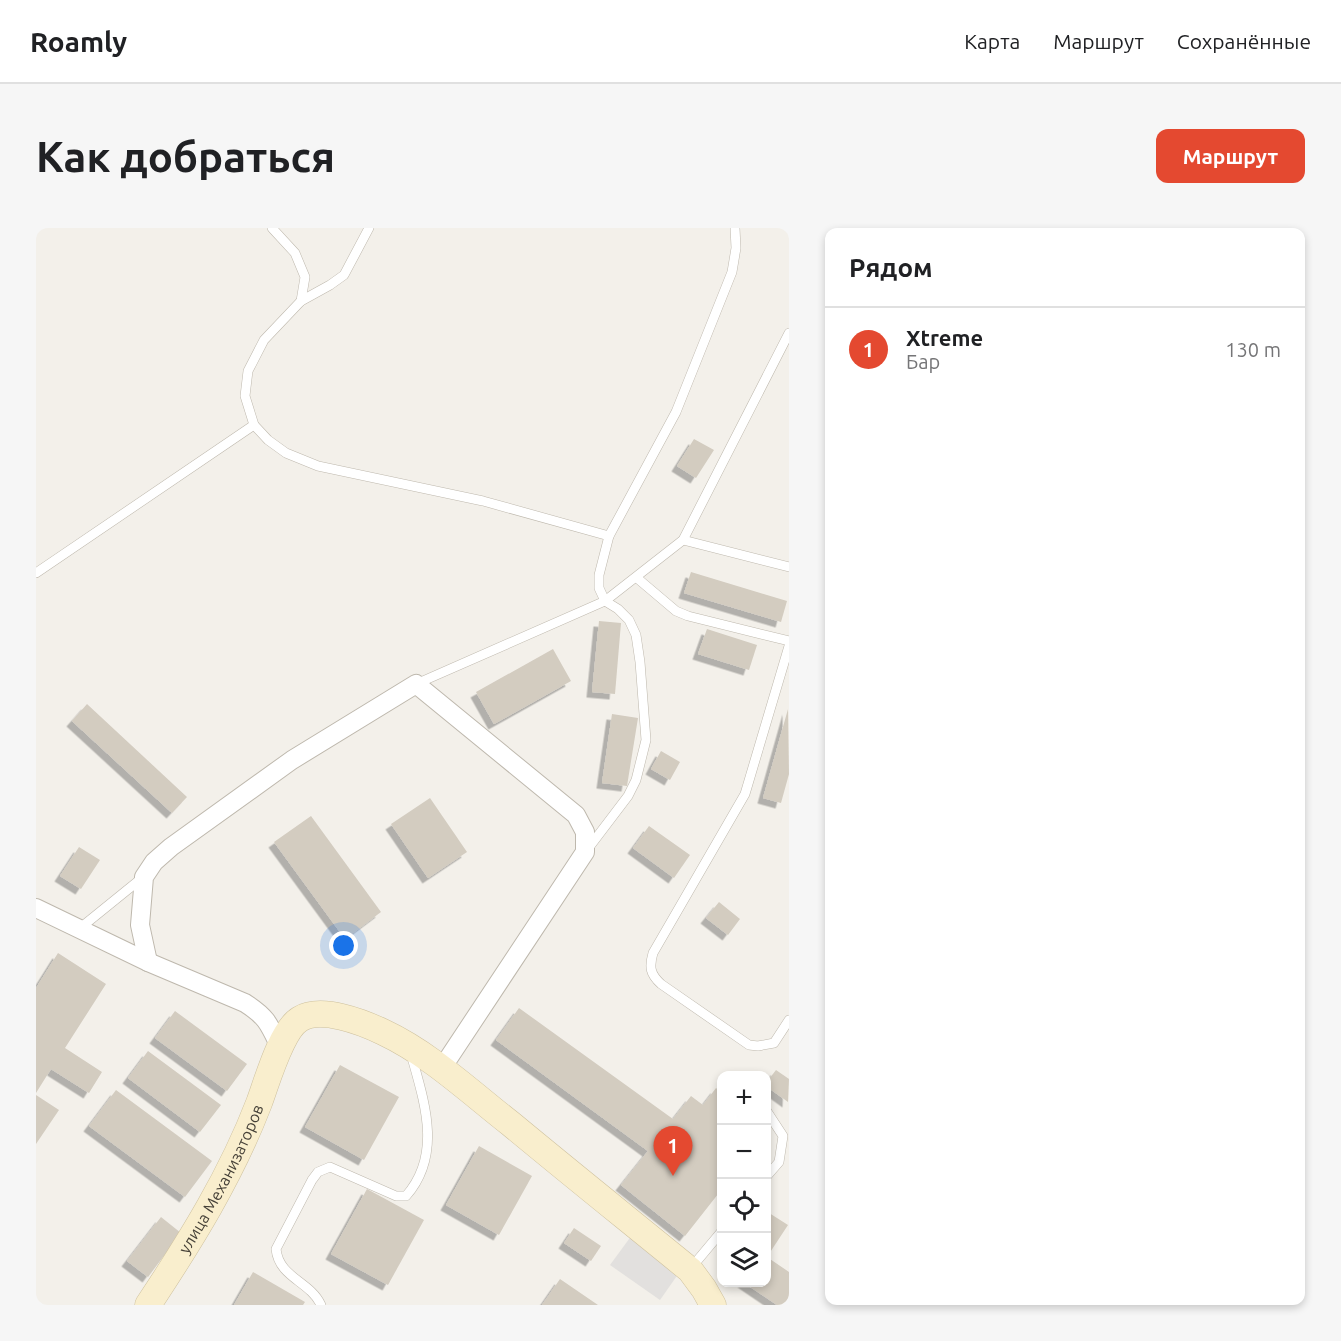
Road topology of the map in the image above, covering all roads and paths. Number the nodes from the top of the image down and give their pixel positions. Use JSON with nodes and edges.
{"nodes":[{"id":1,"x":272,"y":228,"type":"edge"},
{"id":2,"x":369,"y":228,"type":"edge"},
{"id":3,"x":735,"y":228,"type":"edge"},
{"id":4,"x":301,"y":302,"type":"junction"},
{"id":5,"x":789,"y":333,"type":"edge"},
{"id":6,"x":254,"y":425,"type":"junction"},
{"id":7,"x":609,"y":536,"type":"junction"},
{"id":8,"x":683,"y":540,"type":"junction"},
{"id":9,"x":789,"y":567,"type":"edge"},
{"id":10,"x":36,"y":573,"type":"edge"},
{"id":11,"x":637,"y":578,"type":"junction"},
{"id":12,"x":605,"y":601,"type":"junction"},
{"id":13,"x":789,"y":641,"type":"edge"},
{"id":14,"x":789,"y":646,"type":"edge"},
{"id":15,"x":416,"y":684,"type":"junction"},
{"id":16,"x":585,"y":852,"type":"junction"},
{"id":17,"x":144,"y":877,"type":"junction"},
{"id":18,"x":36,"y":908,"type":"edge"},
{"id":19,"x":78,"y":929,"type":"junction"},
{"id":20,"x":148,"y":962,"type":"junction"},
{"id":21,"x":789,"y":1020,"type":"edge"},
{"id":22,"x":409,"y":1046,"type":"junction"},
{"id":23,"x":280,"y":1047,"type":"junction"},
{"id":24,"x":442,"y":1068,"type":"junction"},
{"id":25,"x":771,"y":1118,"type":"edge"},
{"id":26,"x":771,"y":1171,"type":"edge"},
{"id":27,"x":721,"y":1233,"type":"edge"},
{"id":28,"x":690,"y":1270,"type":"junction"},
{"id":29,"x":148,"y":1305,"type":"edge"},
{"id":30,"x":321,"y":1305,"type":"edge"},
{"id":31,"x":713,"y":1305,"type":"edge"}],
"edges":[{"from":1,"to":4,"type":"lane"},
{"from":2,"to":4,"type":"lane"},
{"from":3,"to":7,"type":"lane"},
{"from":4,"to":6,"type":"lane"},
{"from":5,"to":8,"type":"lane"},
{"from":6,"to":7,"type":"lane"},
{"from":6,"to":10,"type":"lane"},
{"from":7,"to":12,"type":"lane"},
{"from":8,"to":9,"type":"lane"},
{"from":8,"to":11,"type":"lane"},
{"from":11,"to":12,"type":"lane"},
{"from":11,"to":13,"type":"lane"},
{"from":12,"to":15,"type":"lane"},
{"from":12,"to":16,"type":"lane"},
{"from":14,"to":21,"type":"lane"},
{"from":15,"to":16,"type":"street"},
{"from":15,"to":17,"type":"street"},
{"from":16,"to":24,"type":"street"},
{"from":17,"to":19,"type":"lane"},
{"from":17,"to":20,"type":"street"},
{"from":18,"to":19,"type":"street"},
{"from":19,"to":20,"type":"street"},
{"from":20,"to":23,"type":"street"},
{"from":22,"to":23,"type":"street","name":"улица Механизаторов"},
{"from":22,"to":24,"type":"street","name":"улица Механизаторов"},
{"from":22,"to":30,"type":"lane"},
{"from":23,"to":29,"type":"street","name":"улица Механизаторов"},
{"from":24,"to":28,"type":"street","name":"улица Механизаторов"},
{"from":25,"to":26,"type":"lane"},
{"from":27,"to":28,"type":"lane"},
{"from":28,"to":31,"type":"street","name":"улица Механизаторов"}]}
